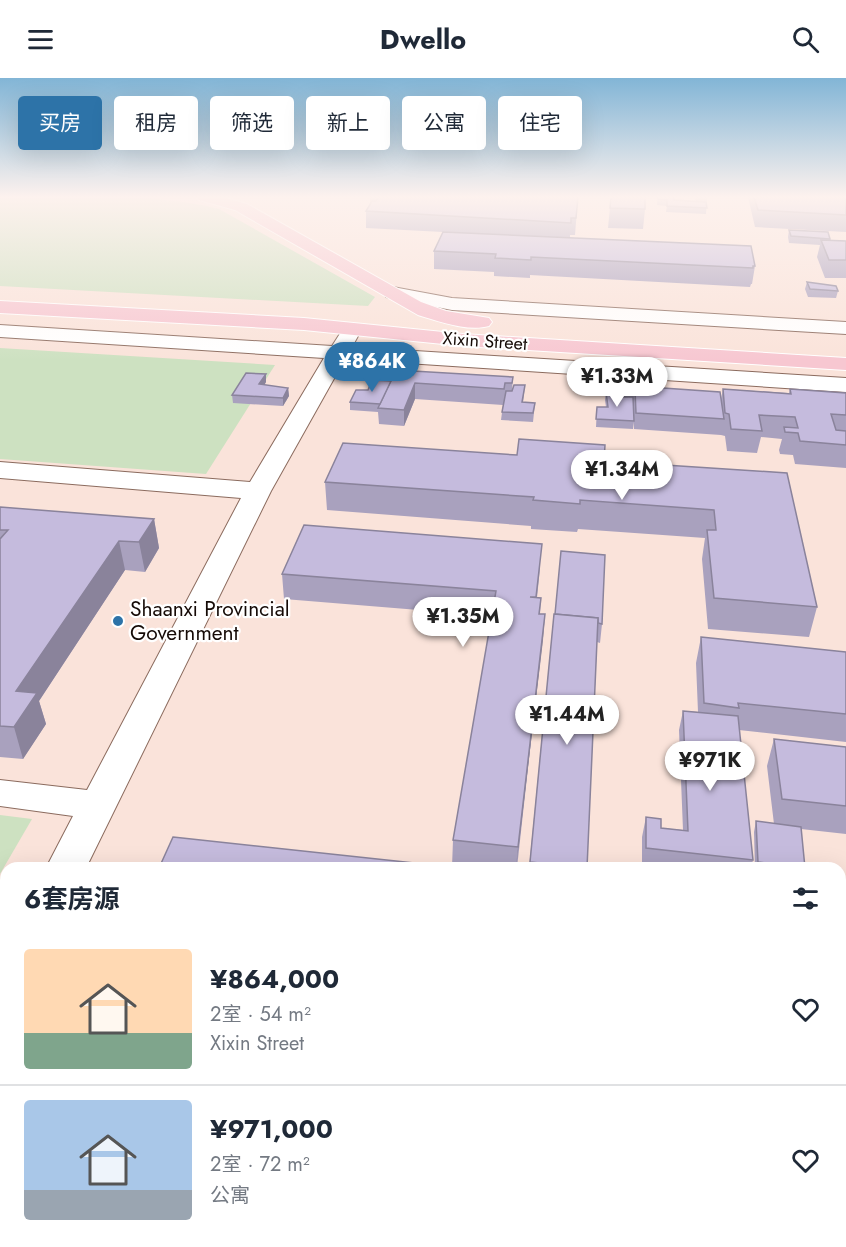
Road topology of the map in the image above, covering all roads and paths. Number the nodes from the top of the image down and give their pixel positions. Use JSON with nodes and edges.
{"nodes":[{"id":1,"x":311,"y":252,"type":"edge"},
{"id":2,"x":0,"y":293,"type":"edge"},
{"id":3,"x":386,"y":299,"type":"junction"},
{"id":4,"x":0,"y":307,"type":"edge"},
{"id":5,"x":311,"y":318,"type":"junction"},
{"id":6,"x":846,"y":327,"type":"edge"},
{"id":7,"x":349,"y":330,"type":"junction"},
{"id":8,"x":0,"y":331,"type":"edge"},
{"id":9,"x":463,"y":340,"type":"junction"},
{"id":10,"x":846,"y":349,"type":"edge"},
{"id":11,"x":846,"y":364,"type":"edge"},
{"id":12,"x":846,"y":385,"type":"edge"},
{"id":13,"x":0,"y":470,"type":"edge"},
{"id":14,"x":258,"y":490,"type":"junction"},
{"id":15,"x":0,"y":793,"type":"edge"},
{"id":16,"x":98,"y":805,"type":"junction"},
{"id":17,"x":69,"y":862,"type":"edge"}],
"edges":[{"from":1,"to":3,"type":"main road","name":"Xixin Street"},
{"from":2,"to":5,"type":"main road"},
{"from":3,"to":6,"type":"street"},
{"from":3,"to":10,"type":"main road","name":"Xixin Street"},
{"from":4,"to":5,"type":"main road"},
{"from":5,"to":7,"type":"main road","name":"Xixin Street"},
{"from":5,"to":9,"type":"main road"},
{"from":7,"to":8,"type":"street"},
{"from":7,"to":9,"type":"main road","name":"Xixin Street"},
{"from":7,"to":12,"type":"street"},
{"from":7,"to":14,"type":"street"},
{"from":9,"to":11,"type":"main road","name":"Xixin Street"},
{"from":13,"to":14,"type":"street"},
{"from":14,"to":16,"type":"street"},
{"from":15,"to":16,"type":"street"},
{"from":16,"to":17,"type":"street"}]}
